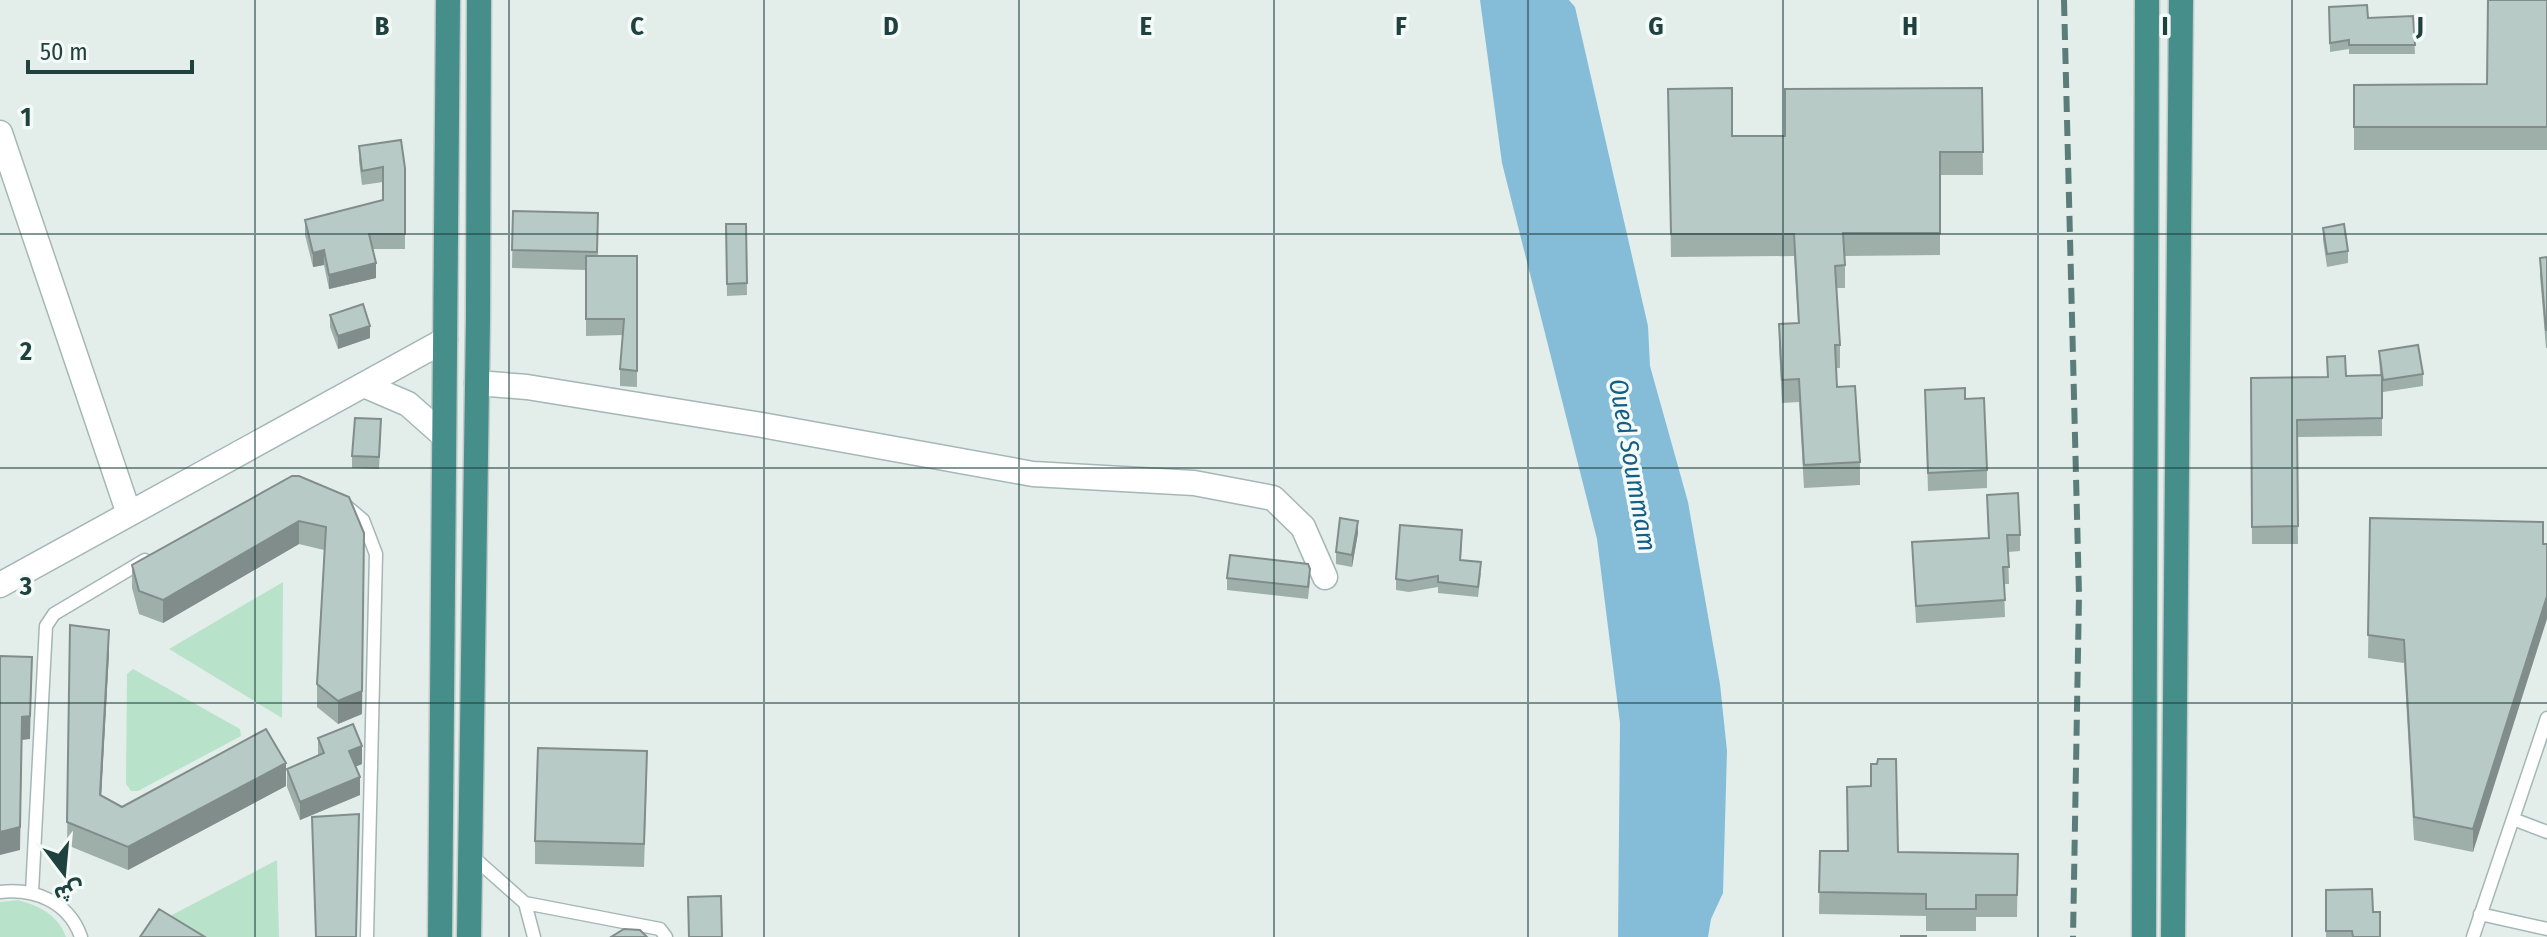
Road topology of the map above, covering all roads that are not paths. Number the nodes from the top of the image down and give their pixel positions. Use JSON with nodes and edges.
{"nodes":[{"id":1,"x":448,"y":0,"type":"edge"},
{"id":2,"x":479,"y":0,"type":"edge"},
{"id":3,"x":2147,"y":0,"type":"edge"},
{"id":4,"x":2181,"y":0,"type":"edge"},
{"id":5,"x":0,"y":133,"type":"edge"},
{"id":6,"x":445,"y":340,"type":"junction"},
{"id":7,"x":477,"y":383,"type":"junction"},
{"id":8,"x":364,"y":385,"type":"junction"},
{"id":9,"x":443,"y":435,"type":"junction"},
{"id":10,"x":338,"y":499,"type":"edge"},
{"id":11,"x":129,"y":514,"type":"junction"},
{"id":12,"x":159,"y":552,"type":"edge"},
{"id":13,"x":1325,"y":577,"type":"dead end"},
{"id":14,"x":0,"y":585,"type":"edge"},
{"id":15,"x":42,"y":660,"type":"junction"},
{"id":16,"x":28,"y":662,"type":"edge"},
{"id":17,"x":2547,"y":718,"type":"edge"},
{"id":18,"x":2513,"y":819,"type":"junction"},
{"id":19,"x":2547,"y":832,"type":"edge"},
{"id":20,"x":470,"y":854,"type":"junction"},
{"id":21,"x":0,"y":892,"type":"edge"},
{"id":22,"x":32,"y":892,"type":"junction"},
{"id":23,"x":525,"y":903,"type":"junction"},
{"id":24,"x":2480,"y":914,"type":"junction"},
{"id":25,"x":2547,"y":929,"type":"edge"},
{"id":26,"x":81,"y":937,"type":"edge"},
{"id":27,"x":367,"y":937,"type":"edge"},
{"id":28,"x":440,"y":937,"type":"edge"},
{"id":29,"x":469,"y":937,"type":"edge"},
{"id":30,"x":534,"y":937,"type":"edge"},
{"id":31,"x":666,"y":937,"type":"edge"},
{"id":32,"x":2144,"y":937,"type":"edge"},
{"id":33,"x":2173,"y":937,"type":"edge"},
{"id":34,"x":2473,"y":937,"type":"edge"}],
"edges":[{"from":1,"to":6,"type":"highway"},
{"from":2,"to":7,"type":"highway"},
{"from":3,"to":32,"type":"highway"},
{"from":4,"to":33,"type":"highway"},
{"from":5,"to":11,"type":"street"},
{"from":6,"to":8,"type":"street"},
{"from":6,"to":9,"type":"highway"},
{"from":7,"to":13,"type":"street"},
{"from":7,"to":20,"type":"highway"},
{"from":8,"to":9,"type":"street"},
{"from":8,"to":11,"type":"street"},
{"from":9,"to":28,"type":"highway"},
{"from":10,"to":27,"type":"lane"},
{"from":11,"to":14,"type":"street"},
{"from":12,"to":15,"type":"lane"},
{"from":15,"to":16,"type":"lane"},
{"from":15,"to":22,"type":"lane"},
{"from":17,"to":18,"type":"lane"},
{"from":18,"to":19,"type":"lane"},
{"from":18,"to":24,"type":"lane"},
{"from":20,"to":23,"type":"lane"},
{"from":20,"to":29,"type":"highway"},
{"from":21,"to":22,"type":"lane"},
{"from":22,"to":26,"type":"lane"},
{"from":23,"to":30,"type":"lane"},
{"from":23,"to":31,"type":"lane"},
{"from":24,"to":25,"type":"lane"},
{"from":24,"to":34,"type":"lane"}]}
